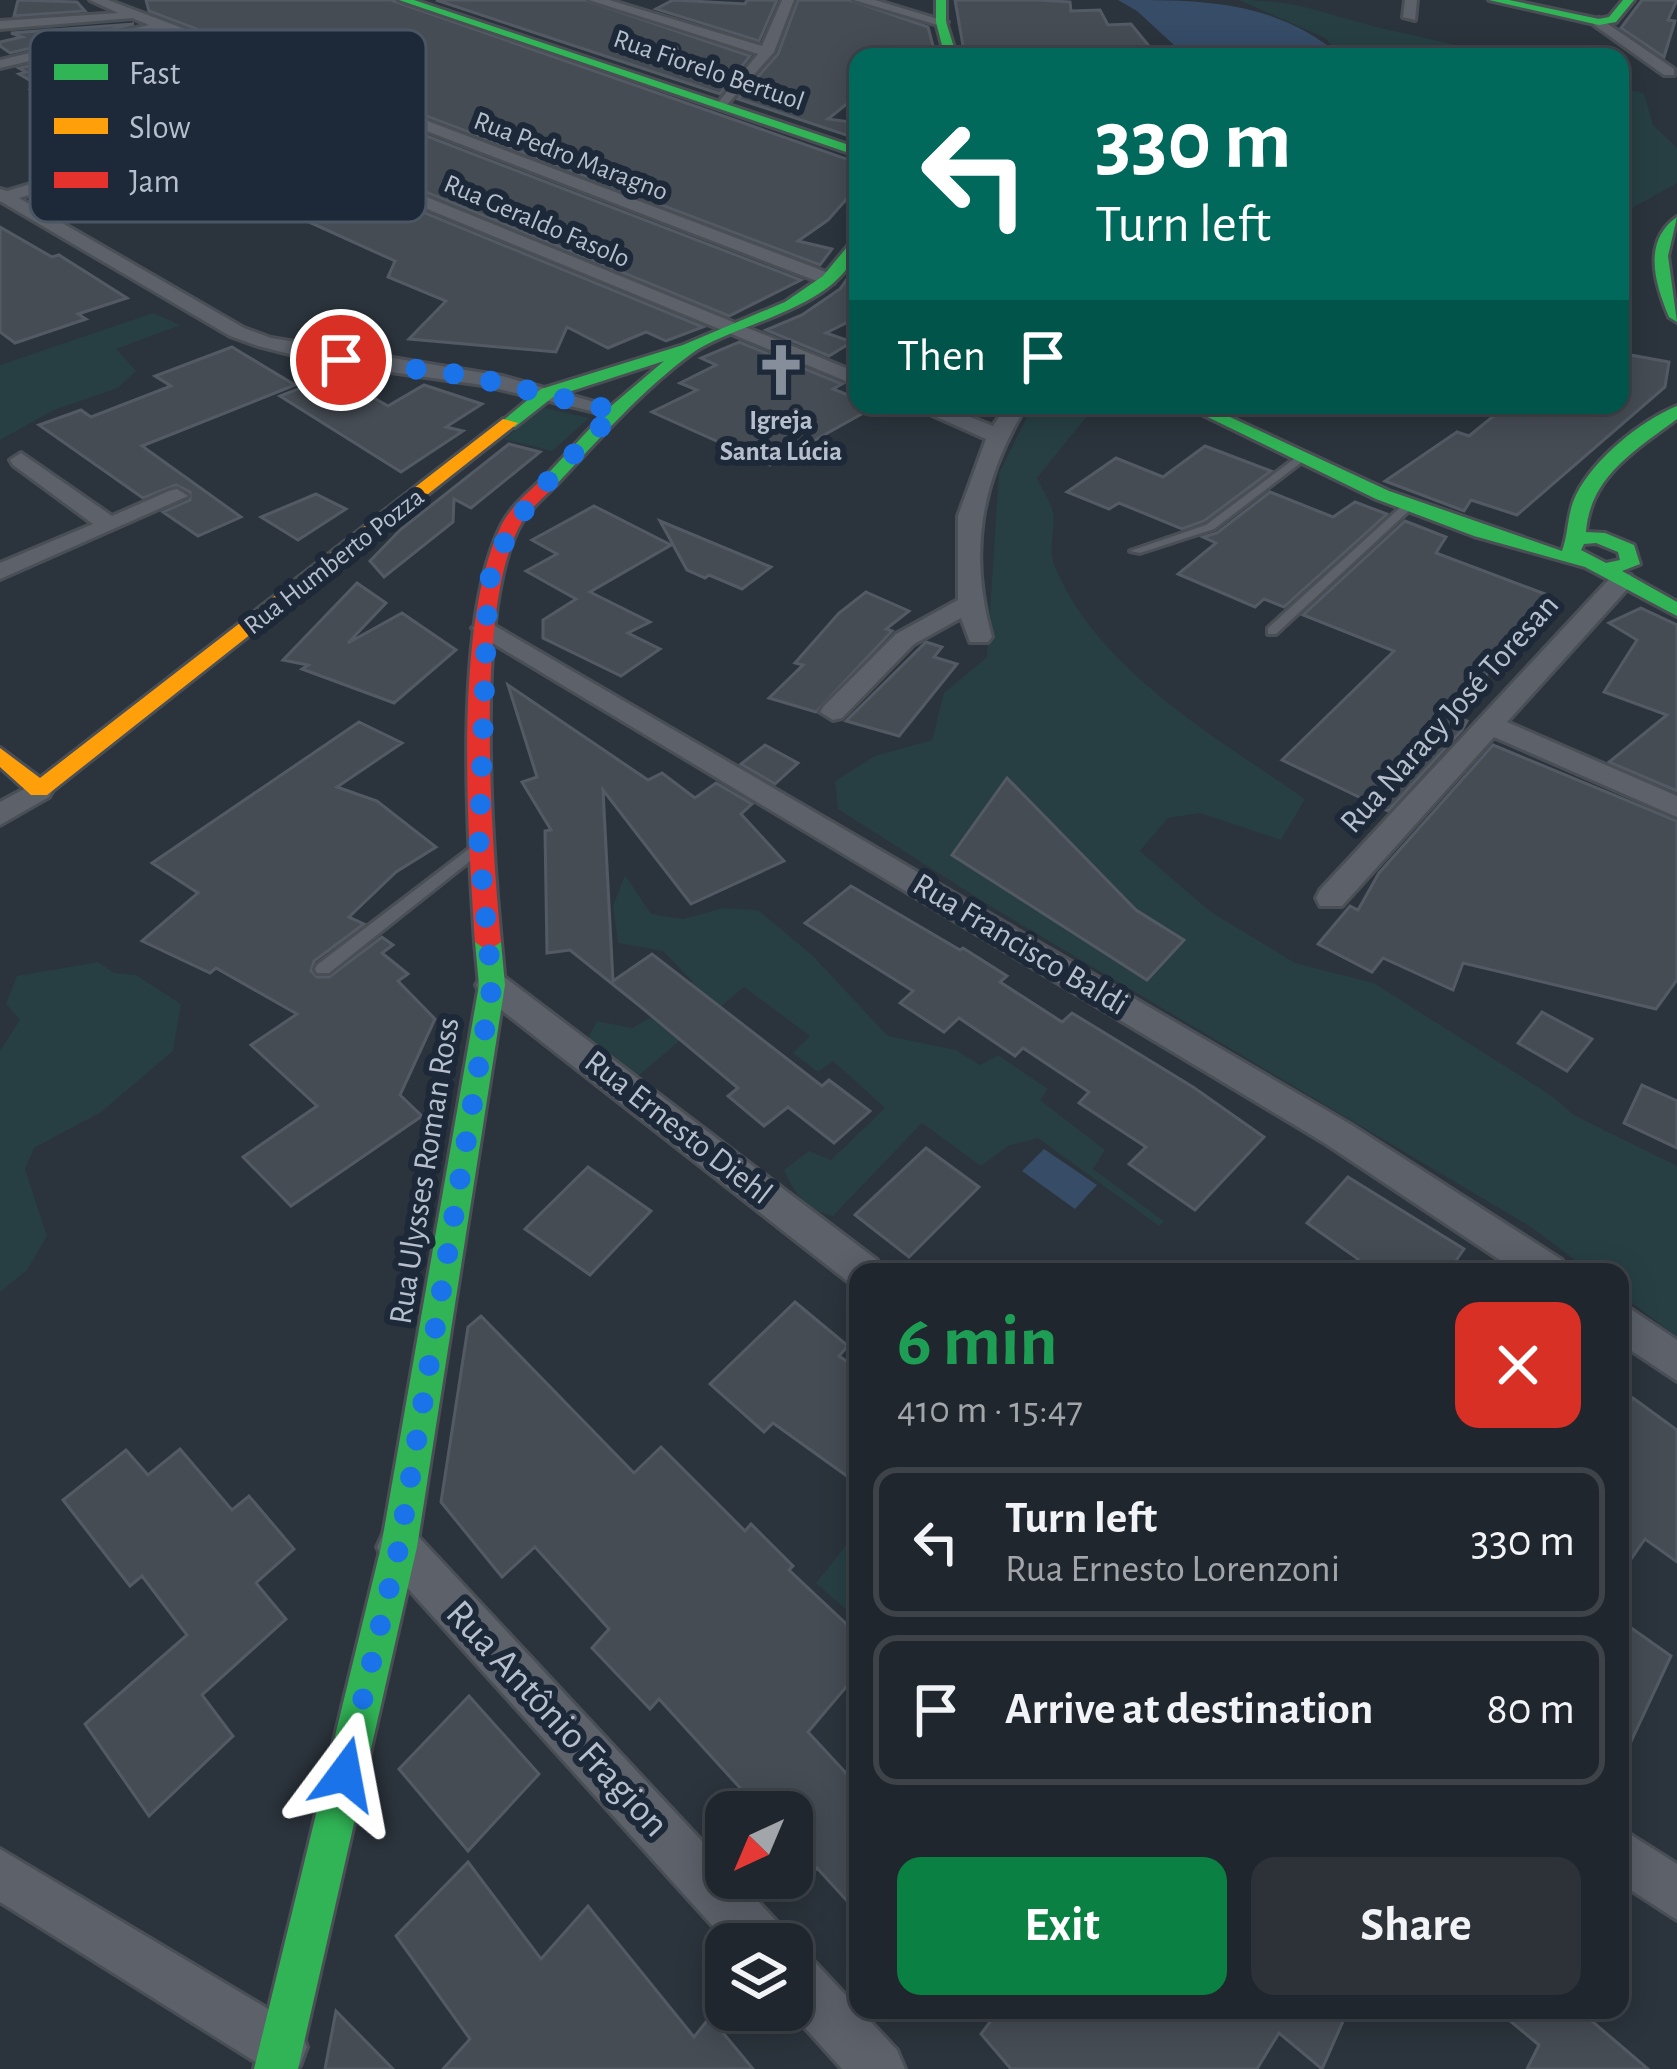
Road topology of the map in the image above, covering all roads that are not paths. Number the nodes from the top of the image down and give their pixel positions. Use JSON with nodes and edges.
{"nodes":[{"id":1,"x":96,"y":0,"type":"edge"},
{"id":2,"x":404,"y":0,"type":"edge"},
{"id":3,"x":596,"y":0,"type":"edge"},
{"id":4,"x":788,"y":0,"type":"edge"},
{"id":5,"x":860,"y":0,"type":"edge"},
{"id":6,"x":1411,"y":0,"type":"edge"},
{"id":7,"x":1494,"y":0,"type":"edge"},
{"id":8,"x":1576,"y":0,"type":"edge"},
{"id":9,"x":941,"y":11,"type":"edge"},
{"id":10,"x":1617,"y":11,"type":"edge"},
{"id":11,"x":134,"y":15,"type":"junction"},
{"id":12,"x":1410,"y":17,"type":"dead end"},
{"id":13,"x":0,"y":25,"type":"edge"},
{"id":14,"x":161,"y":26,"type":"junction"},
{"id":15,"x":145,"y":30,"type":"edge"},
{"id":16,"x":171,"y":30,"type":"edge"},
{"id":17,"x":949,"y":48,"type":"edge"},
{"id":18,"x":767,"y":52,"type":"junction"},
{"id":19,"x":30,"y":58,"type":"edge"},
{"id":20,"x":0,"y":64,"type":"edge"},
{"id":21,"x":1673,"y":72,"type":"edge"},
{"id":22,"x":723,"y":105,"type":"junction"},
{"id":23,"x":426,"y":123,"type":"edge"},
{"id":24,"x":849,"y":149,"type":"edge"},
{"id":25,"x":2,"y":195,"type":"edge"},
{"id":26,"x":426,"y":204,"type":"edge"},
{"id":27,"x":30,"y":211,"type":"edge"},
{"id":28,"x":1677,"y":220,"type":"edge"},
{"id":29,"x":48,"y":222,"type":"edge"},
{"id":30,"x":846,"y":261,"type":"edge"},
{"id":31,"x":1677,"y":317,"type":"edge"},
{"id":32,"x":728,"y":329,"type":"junction"},
{"id":33,"x":689,"y":348,"type":"junction"},
{"id":34,"x":849,"y":376,"type":"edge"},
{"id":35,"x":548,"y":393,"type":"junction"},
{"id":36,"x":616,"y":411,"type":"junction"},
{"id":37,"x":1677,"y":411,"type":"edge"},
{"id":38,"x":943,"y":414,"type":"edge"},
{"id":39,"x":1011,"y":414,"type":"edge"},
{"id":40,"x":1208,"y":414,"type":"edge"},
{"id":41,"x":996,"y":435,"type":"junction"},
{"id":42,"x":21,"y":460,"type":"dead end"},
{"id":43,"x":1298,"y":461,"type":"junction"},
{"id":44,"x":177,"y":496,"type":"dead end"},
{"id":45,"x":1407,"y":507,"type":"junction"},
{"id":46,"x":1614,"y":508,"type":"dead end"},
{"id":47,"x":110,"y":525,"type":"junction"},
{"id":48,"x":1136,"y":551,"type":"dead end"},
{"id":49,"x":1600,"y":556,"type":"junction"},
{"id":50,"x":0,"y":572,"type":"edge"},
{"id":51,"x":1677,"y":584,"type":"edge"},
{"id":52,"x":968,"y":604,"type":"junction"},
{"id":53,"x":1677,"y":610,"type":"edge"},
{"id":54,"x":485,"y":628,"type":"junction"},
{"id":55,"x":1272,"y":631,"type":"dead end"},
{"id":56,"x":979,"y":637,"type":"dead end"},
{"id":57,"x":833,"y":712,"type":"dead end"},
{"id":58,"x":1487,"y":724,"type":"junction"},
{"id":59,"x":0,"y":755,"type":"edge"},
{"id":60,"x":39,"y":790,"type":"junction"},
{"id":61,"x":1677,"y":807,"type":"edge"},
{"id":62,"x":0,"y":815,"type":"edge"},
{"id":63,"x":479,"y":845,"type":"junction"},
{"id":64,"x":1331,"y":898,"type":"dead end"},
{"id":65,"x":323,"y":969,"type":"dead end"},
{"id":66,"x":492,"y":986,"type":"junction"},
{"id":67,"x":852,"y":1263,"type":"edge"},
{"id":68,"x":1535,"y":1263,"type":"edge"},
{"id":69,"x":1629,"y":1327,"type":"edge"},
{"id":70,"x":1677,"y":1363,"type":"edge"},
{"id":71,"x":399,"y":1547,"type":"junction"},
{"id":72,"x":1629,"y":1859,"type":"edge"},
{"id":73,"x":0,"y":1874,"type":"edge"},
{"id":74,"x":1677,"y":1895,"type":"edge"},
{"id":75,"x":744,"y":1923,"type":"edge"},
{"id":76,"x":813,"y":1999,"type":"edge"},
{"id":77,"x":278,"y":2058,"type":"edge"},
{"id":78,"x":878,"y":2069,"type":"edge"}],
"edges":[{"from":1,"to":11,"type":"street","name":"Rua Pedro Maragno"},
{"from":2,"to":22,"type":"street","name":"Rua Fiorelo Bertuol"},
{"from":3,"to":18,"type":"street"},
{"from":4,"to":18,"type":"street"},
{"from":5,"to":9,"type":"street"},
{"from":6,"to":12,"type":"street"},
{"from":7,"to":10,"type":"street"},
{"from":8,"to":10,"type":"street"},
{"from":9,"to":17,"type":"street"},
{"from":10,"to":21,"type":"street"},
{"from":11,"to":13,"type":"street"},
{"from":11,"to":14,"type":"street","name":"Rua Pedro Maragno"},
{"from":14,"to":15,"type":"street"},
{"from":14,"to":16,"type":"street","name":"Rua Pedro Maragno"},
{"from":18,"to":22,"type":"street"},
{"from":19,"to":20,"type":"street"},
{"from":22,"to":24,"type":"street","name":"Rua Fiorelo Bertuol"},
{"from":23,"to":30,"type":"street","name":"Rua Pedro Maragno"},
{"from":25,"to":27,"type":"street"},
{"from":26,"to":32,"type":"street","name":"Rua Geraldo Fasolo"},
{"from":28,"to":31,"type":"street"},
{"from":29,"to":35,"type":"street"},
{"from":30,"to":32,"type":"street"},
{"from":32,"to":33,"type":"street"},
{"from":32,"to":34,"type":"street","name":"Rua Geraldo Fasolo"},
{"from":33,"to":35,"type":"street","name":"Rua Humberto Pozza"},
{"from":33,"to":36,"type":"street","name":"Rua Ulysses Roman Ross"},
{"from":35,"to":36,"type":"street"},
{"from":35,"to":60,"type":"street","name":"Rua Humberto Pozza"},
{"from":36,"to":54,"type":"street","name":"Rua Ulysses Roman Ross"},
{"from":37,"to":49,"type":"street"},
{"from":38,"to":41,"type":"street"},
{"from":39,"to":41,"type":"street"},
{"from":40,"to":43,"type":"street"},
{"from":41,"to":52,"type":"street"},
{"from":42,"to":47,"type":"street"},
{"from":43,"to":45,"type":"street"},
{"from":43,"to":48,"type":"lane"},
{"from":44,"to":47,"type":"street"},
{"from":45,"to":49,"type":"street"},
{"from":45,"to":55,"type":"lane"},
{"from":46,"to":49,"type":"street"},
{"from":47,"to":50,"type":"street"},
{"from":49,"to":51,"type":"street"},
{"from":49,"to":53,"type":"street"},
{"from":49,"to":58,"type":"street","name":"Rua Naracy José Toresan"},
{"from":52,"to":56,"type":"street"},
{"from":52,"to":57,"type":"street"},
{"from":54,"to":63,"type":"street","name":"Rua Ulysses Roman Ross"},
{"from":54,"to":68,"type":"street","name":"Rua Francisco Baldi"},
{"from":58,"to":61,"type":"street"},
{"from":58,"to":64,"type":"street","name":"Rua Naracy José Toresan"},
{"from":59,"to":60,"type":"street"},
{"from":60,"to":62,"type":"street","name":"Rua Humberto Pozza"},
{"from":63,"to":65,"type":"lane"},
{"from":63,"to":66,"type":"street","name":"Rua Ulysses Roman Ross"},
{"from":66,"to":67,"type":"street","name":"Rua Ernesto Diehl"},
{"from":66,"to":71,"type":"street","name":"Rua Ulysses Roman Ross"},
{"from":69,"to":70,"type":"street"},
{"from":71,"to":75,"type":"street","name":"Rua Antônio Fragion"},
{"from":71,"to":77,"type":"street","name":"Rua Ulysses Roman Ross"},
{"from":72,"to":74,"type":"street"},
{"from":73,"to":77,"type":"street"},
{"from":76,"to":78,"type":"street"}]}
